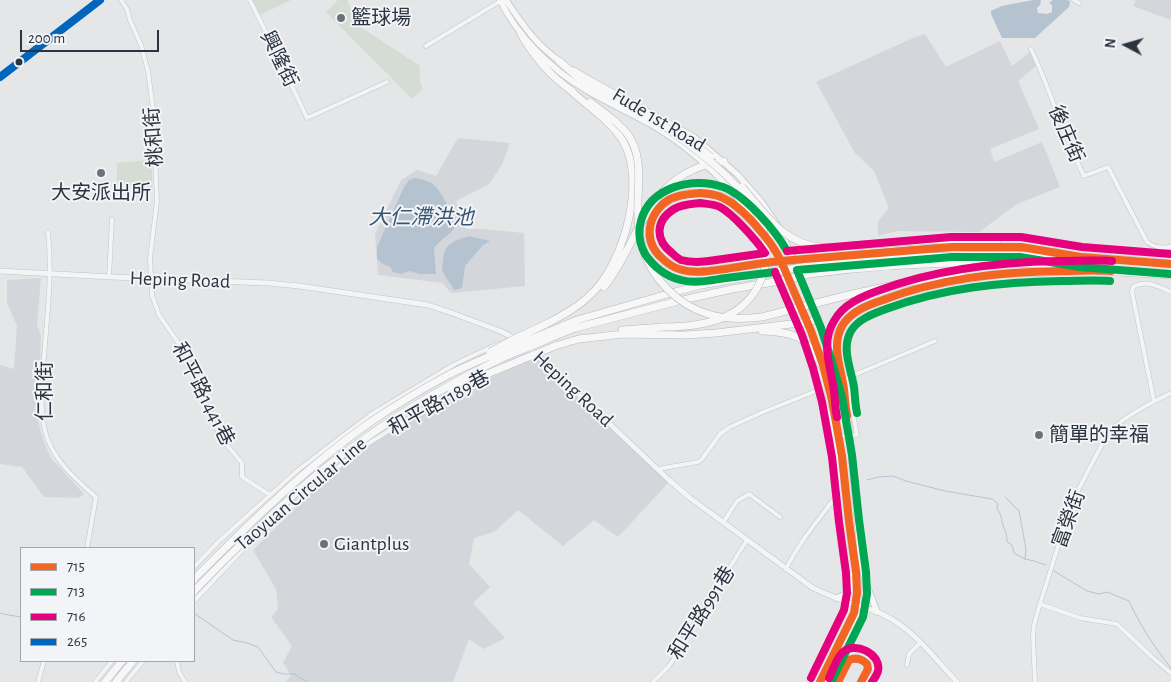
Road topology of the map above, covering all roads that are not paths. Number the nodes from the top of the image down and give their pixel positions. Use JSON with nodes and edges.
{"nodes":[{"id":1,"x":100,"y":0,"type":"edge"},
{"id":2,"x":120,"y":0,"type":"edge"},
{"id":3,"x":250,"y":0,"type":"edge"},
{"id":4,"x":501,"y":0,"type":"edge"},
{"id":5,"x":506,"y":0,"type":"edge"},
{"id":6,"x":1074,"y":0,"type":"edge"},
{"id":7,"x":1079,"y":3,"type":"dead end"},
{"id":8,"x":521,"y":34,"type":"junction"},
{"id":9,"x":426,"y":46,"type":"dead end"},
{"id":10,"x":1031,"y":49,"type":"dead end"},
{"id":11,"x":559,"y":61,"type":"junction"},
{"id":12,"x":0,"y":77,"type":"edge"},
{"id":13,"x":387,"y":82,"type":"dead end"},
{"id":14,"x":569,"y":89,"type":"junction"},
{"id":15,"x":660,"y":123,"type":"junction"},
{"id":16,"x":709,"y":148,"type":"junction"},
{"id":17,"x":696,"y":157,"type":"junction"},
{"id":18,"x":724,"y":162,"type":"junction"},
{"id":19,"x":706,"y":165,"type":"junction"},
{"id":20,"x":112,"y":219,"type":"dead end"},
{"id":21,"x":48,"y":232,"type":"dead end"},
{"id":22,"x":762,"y":232,"type":"junction"},
{"id":23,"x":1021,"y":247,"type":"junction"},
{"id":24,"x":1171,"y":247,"type":"edge"},
{"id":25,"x":1081,"y":257,"type":"junction"},
{"id":26,"x":1171,"y":264,"type":"edge"},
{"id":27,"x":1096,"y":270,"type":"junction"},
{"id":28,"x":0,"y":271,"type":"edge"},
{"id":29,"x":50,"y":274,"type":"junction"},
{"id":30,"x":998,"y":274,"type":"junction"},
{"id":31,"x":1171,"y":275,"type":"edge"},
{"id":32,"x":110,"y":277,"type":"junction"},
{"id":33,"x":151,"y":279,"type":"junction"},
{"id":34,"x":1171,"y":292,"type":"edge"},
{"id":35,"x":818,"y":319,"type":"junction"},
{"id":36,"x":808,"y":322,"type":"junction"},
{"id":37,"x":739,"y":331,"type":"junction"},
{"id":38,"x":548,"y":332,"type":"junction"},
{"id":39,"x":513,"y":337,"type":"junction"},
{"id":40,"x":579,"y":339,"type":"junction"},
{"id":41,"x":935,"y":341,"type":"dead end"},
{"id":42,"x":535,"y":353,"type":"junction"},
{"id":43,"x":825,"y":371,"type":"junction"},
{"id":44,"x":1171,"y":393,"type":"edge"},
{"id":45,"x":1154,"y":401,"type":"junction"},
{"id":46,"x":420,"y":402,"type":"junction"},
{"id":47,"x":845,"y":405,"type":"junction"},
{"id":48,"x":850,"y":436,"type":"junction"},
{"id":49,"x":837,"y":437,"type":"junction"},
{"id":50,"x":658,"y":469,"type":"junction"},
{"id":51,"x":270,"y":495,"type":"junction"},
{"id":52,"x":780,"y":517,"type":"dead end"},
{"id":53,"x":723,"y":523,"type":"junction"},
{"id":54,"x":747,"y":540,"type":"junction"},
{"id":55,"x":218,"y":542,"type":"junction"},
{"id":56,"x":852,"y":544,"type":"junction"},
{"id":57,"x":87,"y":547,"type":"edge"},
{"id":58,"x":237,"y":556,"type":"junction"},
{"id":59,"x":195,"y":566,"type":"edge"},
{"id":60,"x":786,"y":569,"type":"junction"},
{"id":61,"x":195,"y":577,"type":"edge"},
{"id":62,"x":865,"y":582,"type":"junction"},
{"id":63,"x":195,"y":590,"type":"edge"},
{"id":64,"x":836,"y":598,"type":"junction"},
{"id":65,"x":195,"y":600,"type":"edge"},
{"id":66,"x":1040,"y":604,"type":"junction"},
{"id":67,"x":856,"y":605,"type":"junction"},
{"id":68,"x":864,"y":607,"type":"junction"},
{"id":69,"x":877,"y":612,"type":"junction"},
{"id":70,"x":920,"y":643,"type":"junction"},
{"id":71,"x":44,"y":662,"type":"edge"},
{"id":72,"x":111,"y":662,"type":"edge"},
{"id":73,"x":121,"y":662,"type":"edge"},
{"id":74,"x":132,"y":662,"type":"edge"},
{"id":75,"x":142,"y":662,"type":"edge"},
{"id":76,"x":177,"y":662,"type":"edge"},
{"id":77,"x":907,"y":665,"type":"dead end"},
{"id":78,"x":1171,"y":673,"type":"edge"},
{"id":79,"x":38,"y":682,"type":"edge"},
{"id":80,"x":95,"y":682,"type":"edge"},
{"id":81,"x":105,"y":682,"type":"edge"},
{"id":82,"x":116,"y":682,"type":"edge"},
{"id":83,"x":126,"y":682,"type":"edge"},
{"id":84,"x":185,"y":682,"type":"edge"},
{"id":85,"x":653,"y":682,"type":"edge"},
{"id":86,"x":820,"y":682,"type":"edge"},
{"id":87,"x":827,"y":682,"type":"edge"},
{"id":88,"x":957,"y":682,"type":"edge"},
{"id":89,"x":1035,"y":682,"type":"edge"}],
"edges":[{"from":1,"to":12,"type":"main road"},
{"from":2,"to":33,"type":"street","name":"桃和街"},
{"from":3,"to":13,"type":"street","name":"興隆街"},
{"from":4,"to":8,"type":"main road","name":"Fude 1st Road"},
{"from":4,"to":9,"type":"street"},
{"from":5,"to":11,"type":"main road","name":"Fude 1st Road"},
{"from":6,"to":7,"type":"street"},
{"from":8,"to":14,"type":"highway"},
{"from":8,"to":17,"type":"main road","name":"Fude 1st Road"},
{"from":10,"to":24,"type":"street","name":"後庄街"},
{"from":11,"to":15,"type":"highway"},
{"from":11,"to":16,"type":"main road","name":"Fude 1st Road"},
{"from":14,"to":30,"type":"highway","bridge":true},
{"from":14,"to":38,"type":"highway"},
{"from":15,"to":23,"type":"highway","bridge":true},
{"from":15,"to":40,"type":"highway","bridge":true},
{"from":16,"to":17,"type":"main road"},
{"from":16,"to":18,"type":"main road","name":"Fude 1st Road"},
{"from":17,"to":19,"type":"main road","name":"Fude 1st Road"},
{"from":18,"to":19,"type":"highway"},
{"from":18,"to":35,"type":"main road","name":"Fude 1st Road"},
{"from":19,"to":22,"type":"main road","name":"Fude 1st Road"},
{"from":19,"to":38,"type":"highway"},
{"from":20,"to":32,"type":"street"},
{"from":21,"to":29,"type":"street"},
{"from":22,"to":23,"type":"highway","bridge":true},
{"from":22,"to":36,"type":"main road","name":"Fude 1st Road"},
{"from":23,"to":25,"type":"highway"},
{"from":25,"to":26,"type":"highway","name":"Taoyuan Circular Line"},
{"from":25,"to":38,"type":"highway","name":"Taoyuan Circular Line","bridge":true},
{"from":27,"to":30,"type":"highway"},
{"from":27,"to":31,"type":"highway","name":"Taoyuan Circular Line"},
{"from":27,"to":38,"type":"highway","name":"Taoyuan Circular Line","bridge":true},
{"from":28,"to":29,"type":"street","name":"Heping Road"},
{"from":29,"to":32,"type":"street","name":"Heping Road"},
{"from":29,"to":57,"type":"street","name":"仁和街"},
{"from":30,"to":47,"type":"highway"},
{"from":32,"to":33,"type":"street","name":"Heping Road"},
{"from":33,"to":39,"type":"street","name":"Heping Road"},
{"from":33,"to":51,"type":"street","name":"和平路1441巷"},
{"from":34,"to":45,"type":"street"},
{"from":35,"to":36,"type":"highway"},
{"from":35,"to":47,"type":"main road","name":"Fude 1st Road"},
{"from":36,"to":37,"type":"highway"},
{"from":36,"to":43,"type":"main road","name":"Fude 1st Road"},
{"from":37,"to":40,"type":"highway"},
{"from":37,"to":43,"type":"highway"},
{"from":38,"to":46,"type":"highway","name":"Taoyuan Circular Line","bridge":true},
{"from":38,"to":61,"type":"highway","name":"Taoyuan Circular Line","bridge":true},
{"from":39,"to":42,"type":"street","name":"Heping Road"},
{"from":39,"to":51,"type":"street","name":"和平路1189巷"},
{"from":40,"to":46,"type":"highway","bridge":true},
{"from":41,"to":48,"type":"street"},
{"from":42,"to":50,"type":"street","name":"Heping Road"},
{"from":42,"to":58,"type":"street","name":"和平路1189巷"},
{"from":43,"to":49,"type":"main road","name":"Fude 1st Road"},
{"from":44,"to":45,"type":"street","name":"富榮街"},
{"from":45,"to":66,"type":"street","name":"富榮街"},
{"from":46,"to":63,"type":"highway","name":"Taoyuan Circular Line","bridge":true},
{"from":47,"to":48,"type":"main road","name":"Fude 1st Road"},
{"from":48,"to":49,"type":"street"},
{"from":48,"to":62,"type":"main road","name":"Fude 1st Road"},
{"from":49,"to":50,"type":"street"},
{"from":49,"to":56,"type":"main road","name":"Fude 1st Road"},
{"from":49,"to":60,"type":"street"},
{"from":50,"to":53,"type":"street","name":"Heping Road"},
{"from":51,"to":55,"type":"street","name":"和平路1189巷"},
{"from":52,"to":53,"type":"street"},
{"from":53,"to":54,"type":"street","name":"Heping Road"},
{"from":54,"to":60,"type":"street","name":"Heping Road"},
{"from":54,"to":85,"type":"street","name":"和平路991巷"},
{"from":55,"to":58,"type":"street"},
{"from":55,"to":59,"type":"street","name":"和平路1189巷"},
{"from":56,"to":64,"type":"main road"},
{"from":56,"to":67,"type":"main road","name":"Fude 1st Road"},
{"from":58,"to":65,"type":"street","name":"和平路1189巷"},
{"from":60,"to":64,"type":"street","name":"Heping Road"},
{"from":62,"to":68,"type":"main road","name":"Fude 1st Road"},
{"from":62,"to":69,"type":"main road"},
{"from":64,"to":67,"type":"street","name":"Heping Road"},
{"from":66,"to":78,"type":"street"},
{"from":66,"to":89,"type":"street","name":"富榮街"},
{"from":67,"to":68,"type":"street","name":"Heping Road"},
{"from":67,"to":86,"type":"street"},
{"from":68,"to":69,"type":"street","name":"Heping Road"},
{"from":68,"to":87,"type":"street"},
{"from":69,"to":70,"type":"street","name":"Heping Road"},
{"from":70,"to":77,"type":"street"},
{"from":70,"to":88,"type":"street","name":"Heping Road"},
{"from":71,"to":79,"type":"street"},
{"from":72,"to":80,"type":"street"},
{"from":73,"to":81,"type":"highway"},
{"from":74,"to":82,"type":"highway"},
{"from":75,"to":83,"type":"street"},
{"from":76,"to":84,"type":"street"}]}
